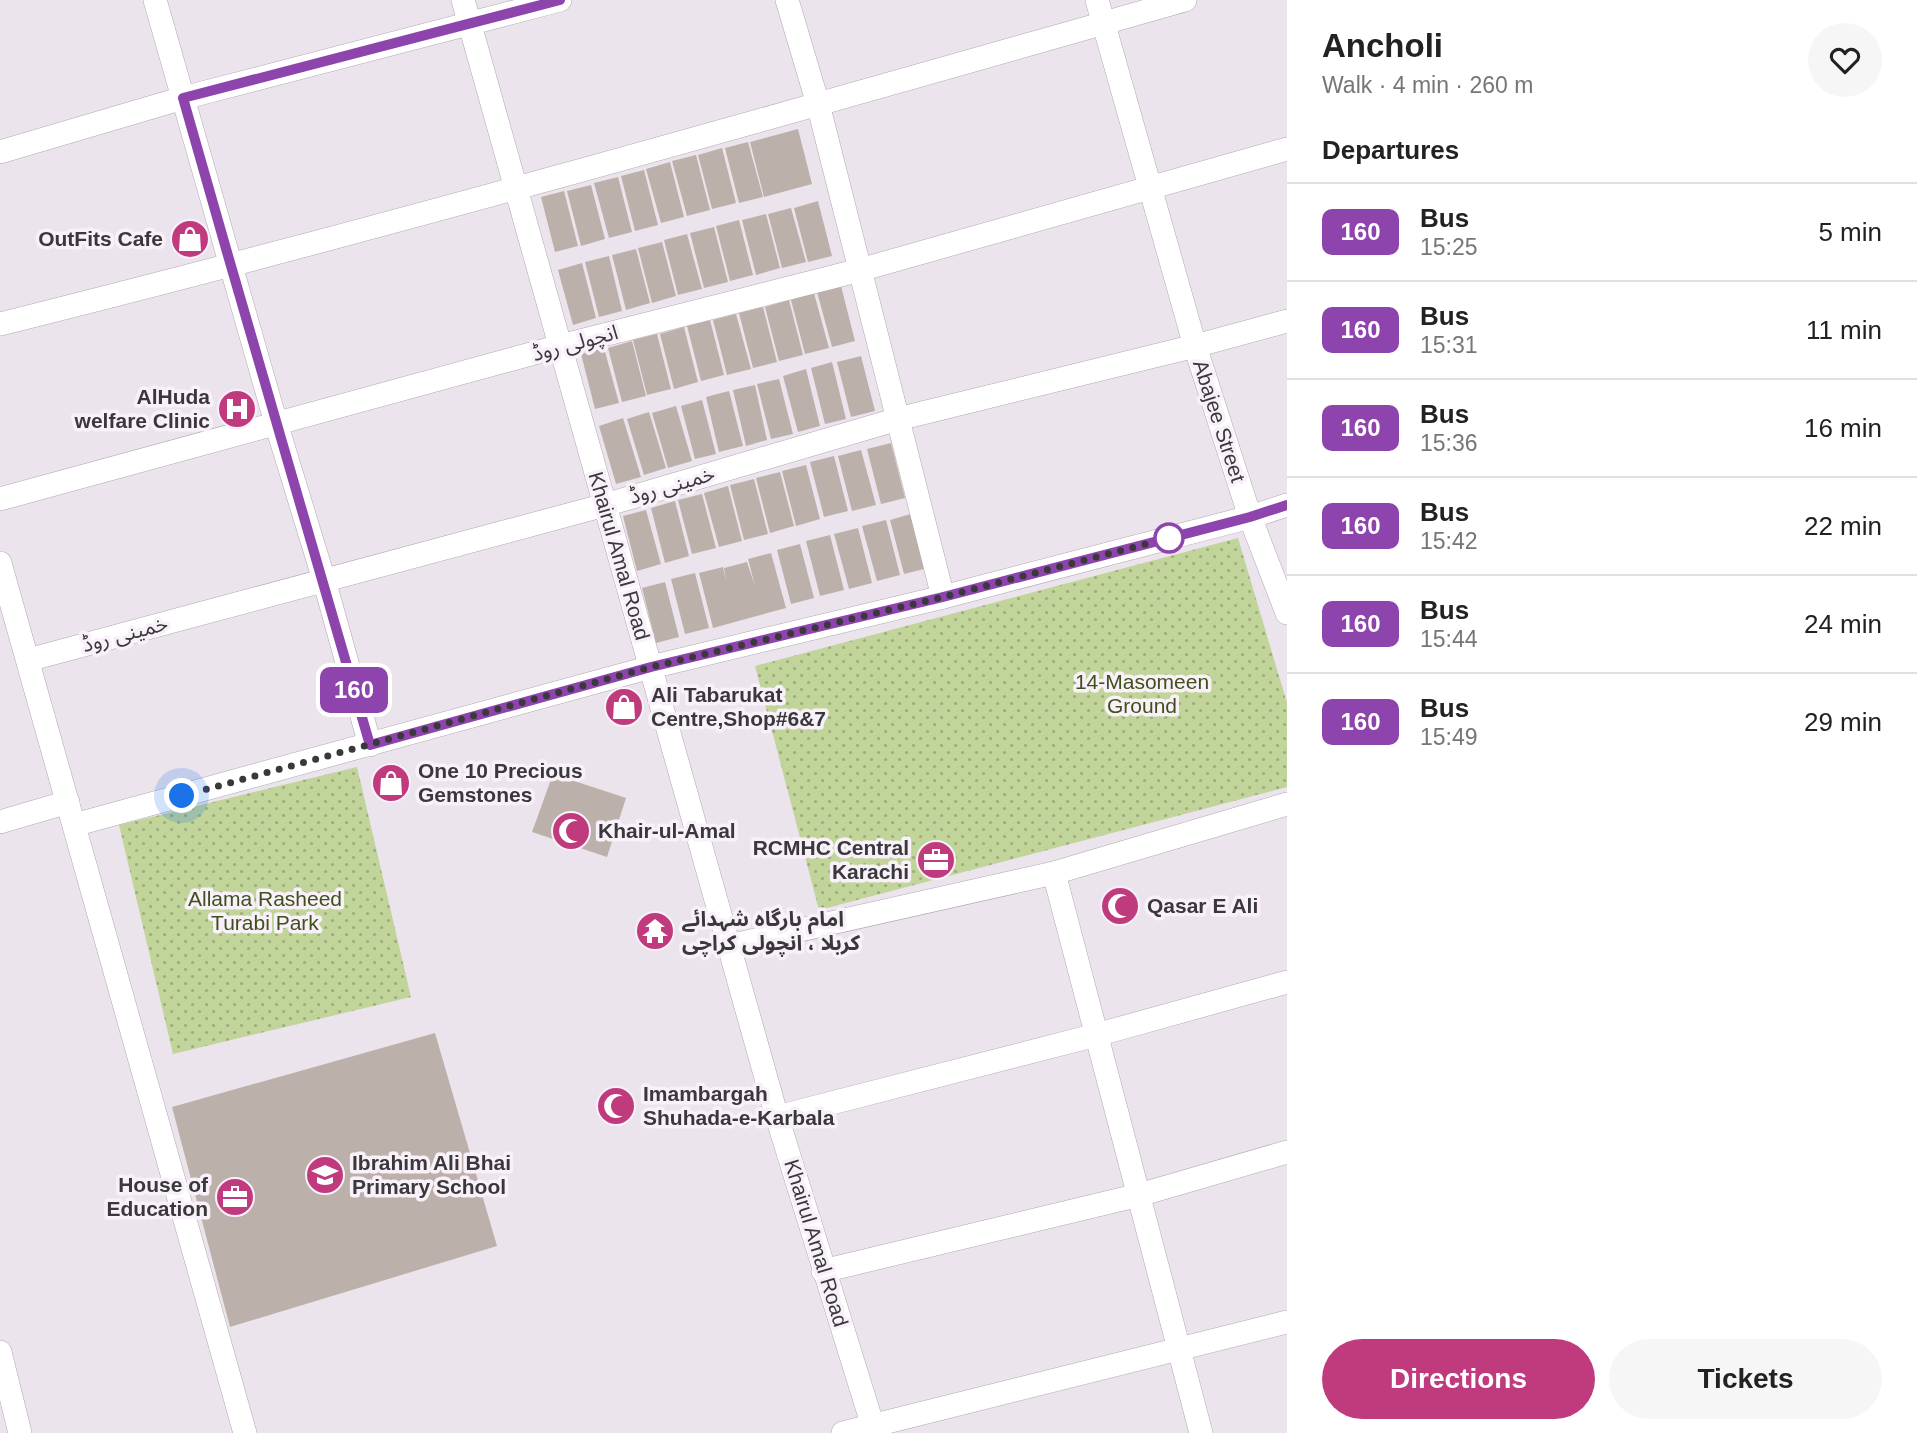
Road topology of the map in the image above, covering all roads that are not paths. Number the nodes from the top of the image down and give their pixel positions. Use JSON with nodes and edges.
{"nodes":[{"id":1,"x":155,"y":0,"type":"edge"},
{"id":2,"x":463,"y":0,"type":"edge"},
{"id":3,"x":560,"y":0,"type":"edge"},
{"id":4,"x":787,"y":0,"type":"edge"},
{"id":5,"x":1097,"y":0,"type":"edge"},
{"id":6,"x":1185,"y":0,"type":"edge"},
{"id":7,"x":1104,"y":23,"type":"junction"},
{"id":8,"x":470,"y":24,"type":"junction"},
{"id":9,"x":183,"y":98,"type":"junction"},
{"id":10,"x":818,"y":104,"type":"junction"},
{"id":11,"x":1287,"y":149,"type":"edge"},
{"id":12,"x":0,"y":152,"type":"edge"},
{"id":13,"x":516,"y":189,"type":"junction"},
{"id":14,"x":1151,"y":189,"type":"junction"},
{"id":15,"x":231,"y":266,"type":"junction"},
{"id":16,"x":860,"y":270,"type":"junction"},
{"id":17,"x":1287,"y":321,"type":"edge"},
{"id":18,"x":0,"y":324,"type":"edge"},
{"id":19,"x":560,"y":346,"type":"junction"},
{"id":20,"x":1195,"y":346,"type":"junction"},
{"id":21,"x":898,"y":419,"type":"junction"},
{"id":22,"x":276,"y":424,"type":"junction"},
{"id":23,"x":0,"y":499,"type":"edge"},
{"id":24,"x":605,"y":505,"type":"junction"},
{"id":25,"x":1287,"y":505,"type":"edge"},
{"id":26,"x":1250,"y":517,"type":"junction"},
{"id":27,"x":0,"y":563,"type":"edge"},
{"id":28,"x":324,"y":580,"type":"junction"},
{"id":29,"x":943,"y":597,"type":"junction"},
{"id":30,"x":1287,"y":613,"type":"edge"},
{"id":31,"x":27,"y":660,"type":"junction"},
{"id":32,"x":651,"y":667,"type":"junction"},
{"id":33,"x":370,"y":745,"type":"junction"},
{"id":34,"x":68,"y":802,"type":"junction"},
{"id":35,"x":1287,"y":804,"type":"edge"},
{"id":36,"x":0,"y":822,"type":"edge"},
{"id":37,"x":74,"y":825,"type":"junction"},
{"id":38,"x":1054,"y":873,"type":"junction"},
{"id":39,"x":729,"y":946,"type":"junction"},
{"id":40,"x":1287,"y":982,"type":"edge"},
{"id":41,"x":1096,"y":1035,"type":"junction"},
{"id":42,"x":777,"y":1118,"type":"junction"},
{"id":43,"x":1287,"y":1152,"type":"edge"},
{"id":44,"x":1139,"y":1195,"type":"junction"},
{"id":45,"x":823,"y":1271,"type":"junction"},
{"id":46,"x":1287,"y":1322,"type":"edge"},
{"id":47,"x":1180,"y":1350,"type":"junction"},
{"id":48,"x":0,"y":1352,"type":"edge"},
{"id":49,"x":874,"y":1429,"type":"edge"},
{"id":50,"x":20,"y":1433,"type":"edge"},
{"id":51,"x":245,"y":1433,"type":"edge"},
{"id":52,"x":843,"y":1433,"type":"edge"},
{"id":53,"x":1202,"y":1433,"type":"edge"}],
"edges":[{"from":1,"to":9,"type":"street"},
{"from":2,"to":8,"type":"street","name":"Khairul Amal Road"},
{"from":3,"to":8,"type":"street"},
{"from":4,"to":10,"type":"street"},
{"from":5,"to":7,"type":"street","name":"Abajee Street"},
{"from":6,"to":7,"type":"street"},
{"from":7,"to":10,"type":"street"},
{"from":7,"to":14,"type":"street","name":"Abajee Street"},
{"from":8,"to":9,"type":"street"},
{"from":8,"to":13,"type":"street","name":"Khairul Amal Road"},
{"from":9,"to":12,"type":"street"},
{"from":9,"to":15,"type":"street"},
{"from":10,"to":13,"type":"street"},
{"from":10,"to":16,"type":"street"},
{"from":11,"to":14,"type":"street","name":"انچولی روڈ"},
{"from":13,"to":15,"type":"street"},
{"from":13,"to":19,"type":"street","name":"Khairul Amal Road"},
{"from":14,"to":16,"type":"street","name":"انچولی روڈ"},
{"from":14,"to":20,"type":"street","name":"Abajee Street"},
{"from":15,"to":18,"type":"street"},
{"from":15,"to":22,"type":"street"},
{"from":16,"to":19,"type":"street","name":"انچولی روڈ"},
{"from":16,"to":21,"type":"street"},
{"from":17,"to":20,"type":"street","name":"خمینی روڈ"},
{"from":19,"to":22,"type":"street","name":"انچولی روڈ"},
{"from":19,"to":24,"type":"street","name":"Khairul Amal Road"},
{"from":20,"to":21,"type":"street","name":"خمینی روڈ"},
{"from":20,"to":26,"type":"street","name":"Abajee Street"},
{"from":21,"to":24,"type":"street","name":"خمینی روڈ"},
{"from":21,"to":29,"type":"street"},
{"from":22,"to":23,"type":"street","name":"انچولی روڈ"},
{"from":22,"to":28,"type":"street"},
{"from":24,"to":28,"type":"street","name":"خمینی روڈ"},
{"from":24,"to":32,"type":"street","name":"Khairul Amal Road"},
{"from":25,"to":26,"type":"street"},
{"from":26,"to":29,"type":"street"},
{"from":26,"to":30,"type":"street","name":"Abajee Street"},
{"from":27,"to":31,"type":"street"},
{"from":28,"to":31,"type":"street","name":"خمینی روڈ"},
{"from":28,"to":33,"type":"street"},
{"from":29,"to":32,"type":"street"},
{"from":31,"to":34,"type":"street"},
{"from":32,"to":33,"type":"street"},
{"from":32,"to":39,"type":"street","name":"Khairul Amal Road"},
{"from":33,"to":37,"type":"street"},
{"from":34,"to":36,"type":"street"},
{"from":34,"to":37,"type":"street"},
{"from":35,"to":38,"type":"street"},
{"from":37,"to":51,"type":"street"},
{"from":38,"to":39,"type":"street"},
{"from":38,"to":41,"type":"street"},
{"from":39,"to":42,"type":"street","name":"Khairul Amal Road"},
{"from":40,"to":41,"type":"street"},
{"from":41,"to":42,"type":"street"},
{"from":41,"to":44,"type":"street"},
{"from":42,"to":45,"type":"street","name":"Khairul Amal Road"},
{"from":43,"to":44,"type":"street"},
{"from":44,"to":45,"type":"street"},
{"from":44,"to":47,"type":"street"},
{"from":45,"to":49,"type":"street","name":"Khairul Amal Road"},
{"from":46,"to":47,"type":"street"},
{"from":47,"to":49,"type":"street"},
{"from":47,"to":53,"type":"street"},
{"from":48,"to":50,"type":"street"},
{"from":49,"to":52,"type":"street"}]}
